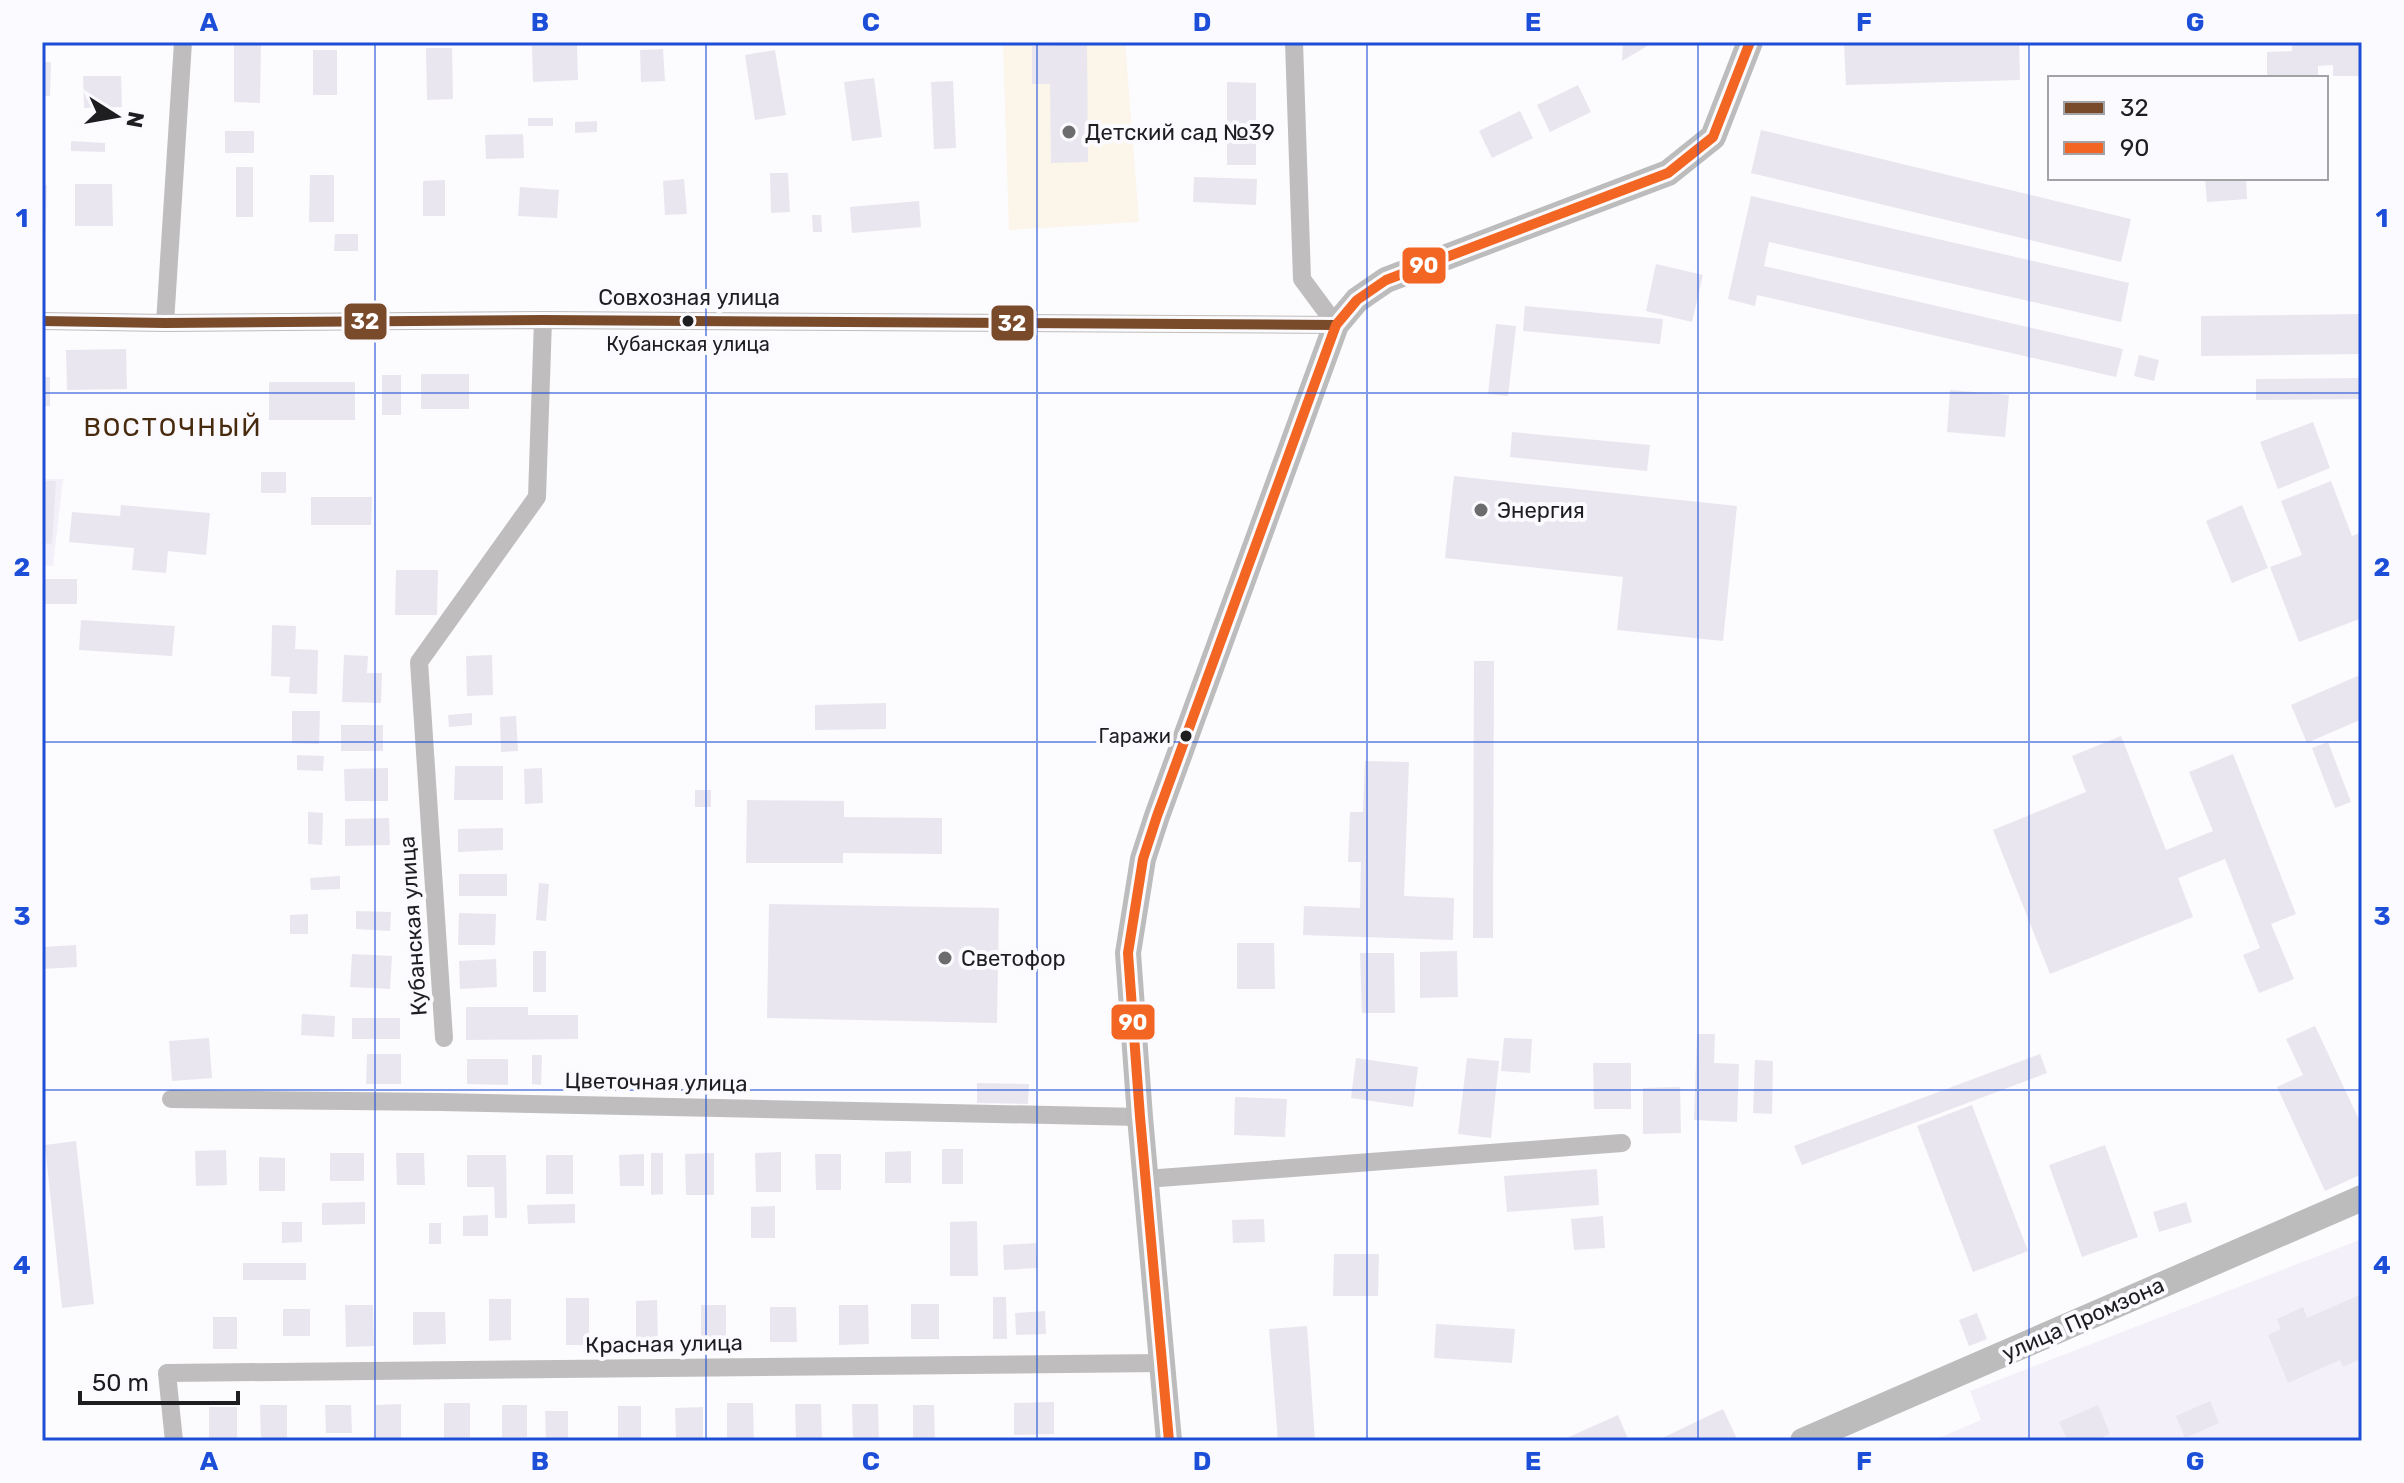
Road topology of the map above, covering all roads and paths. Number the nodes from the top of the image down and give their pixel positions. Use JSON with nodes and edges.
{"nodes":[{"id":1,"x":183,"y":42,"type":"edge"},
{"id":2,"x":1294,"y":42,"type":"edge"},
{"id":3,"x":1750,"y":42,"type":"edge"},
{"id":4,"x":543,"y":320,"type":"junction"},
{"id":5,"x":42,"y":321,"type":"edge"},
{"id":6,"x":165,"y":323,"type":"junction"},
{"id":7,"x":1336,"y":325,"type":"junction"},
{"id":8,"x":444,"y":1038,"type":"dead end"},
{"id":9,"x":171,"y":1099,"type":"dead end"},
{"id":10,"x":1140,"y":1117,"type":"junction"},
{"id":11,"x":1622,"y":1143,"type":"dead end"},
{"id":12,"x":1146,"y":1179,"type":"junction"},
{"id":13,"x":2362,"y":1198,"type":"edge"},
{"id":14,"x":1162,"y":1363,"type":"junction"},
{"id":15,"x":174,"y":1441,"type":"edge"},
{"id":16,"x":1169,"y":1441,"type":"edge"},
{"id":17,"x":1803,"y":1441,"type":"edge"}],
"edges":[{"from":1,"to":6,"type":"street"},
{"from":2,"to":7,"type":"street"},
{"from":3,"to":7,"type":"main road"},
{"from":4,"to":6,"type":"street","name":"Совхозная улица"},
{"from":4,"to":7,"type":"street","name":"Совхозная улица"},
{"from":4,"to":8,"type":"street","name":"Кубанская улица"},
{"from":5,"to":6,"type":"street","name":"Совхозная улица"},
{"from":7,"to":10,"type":"main road"},
{"from":9,"to":10,"type":"street","name":"Цветочная улица"},
{"from":10,"to":12,"type":"main road"},
{"from":11,"to":12,"type":"street"},
{"from":12,"to":14,"type":"main road"},
{"from":13,"to":17,"type":"main road","name":"улица Промзона"},
{"from":14,"to":15,"type":"street","name":"Красная улица"},
{"from":14,"to":16,"type":"main road"}]}
